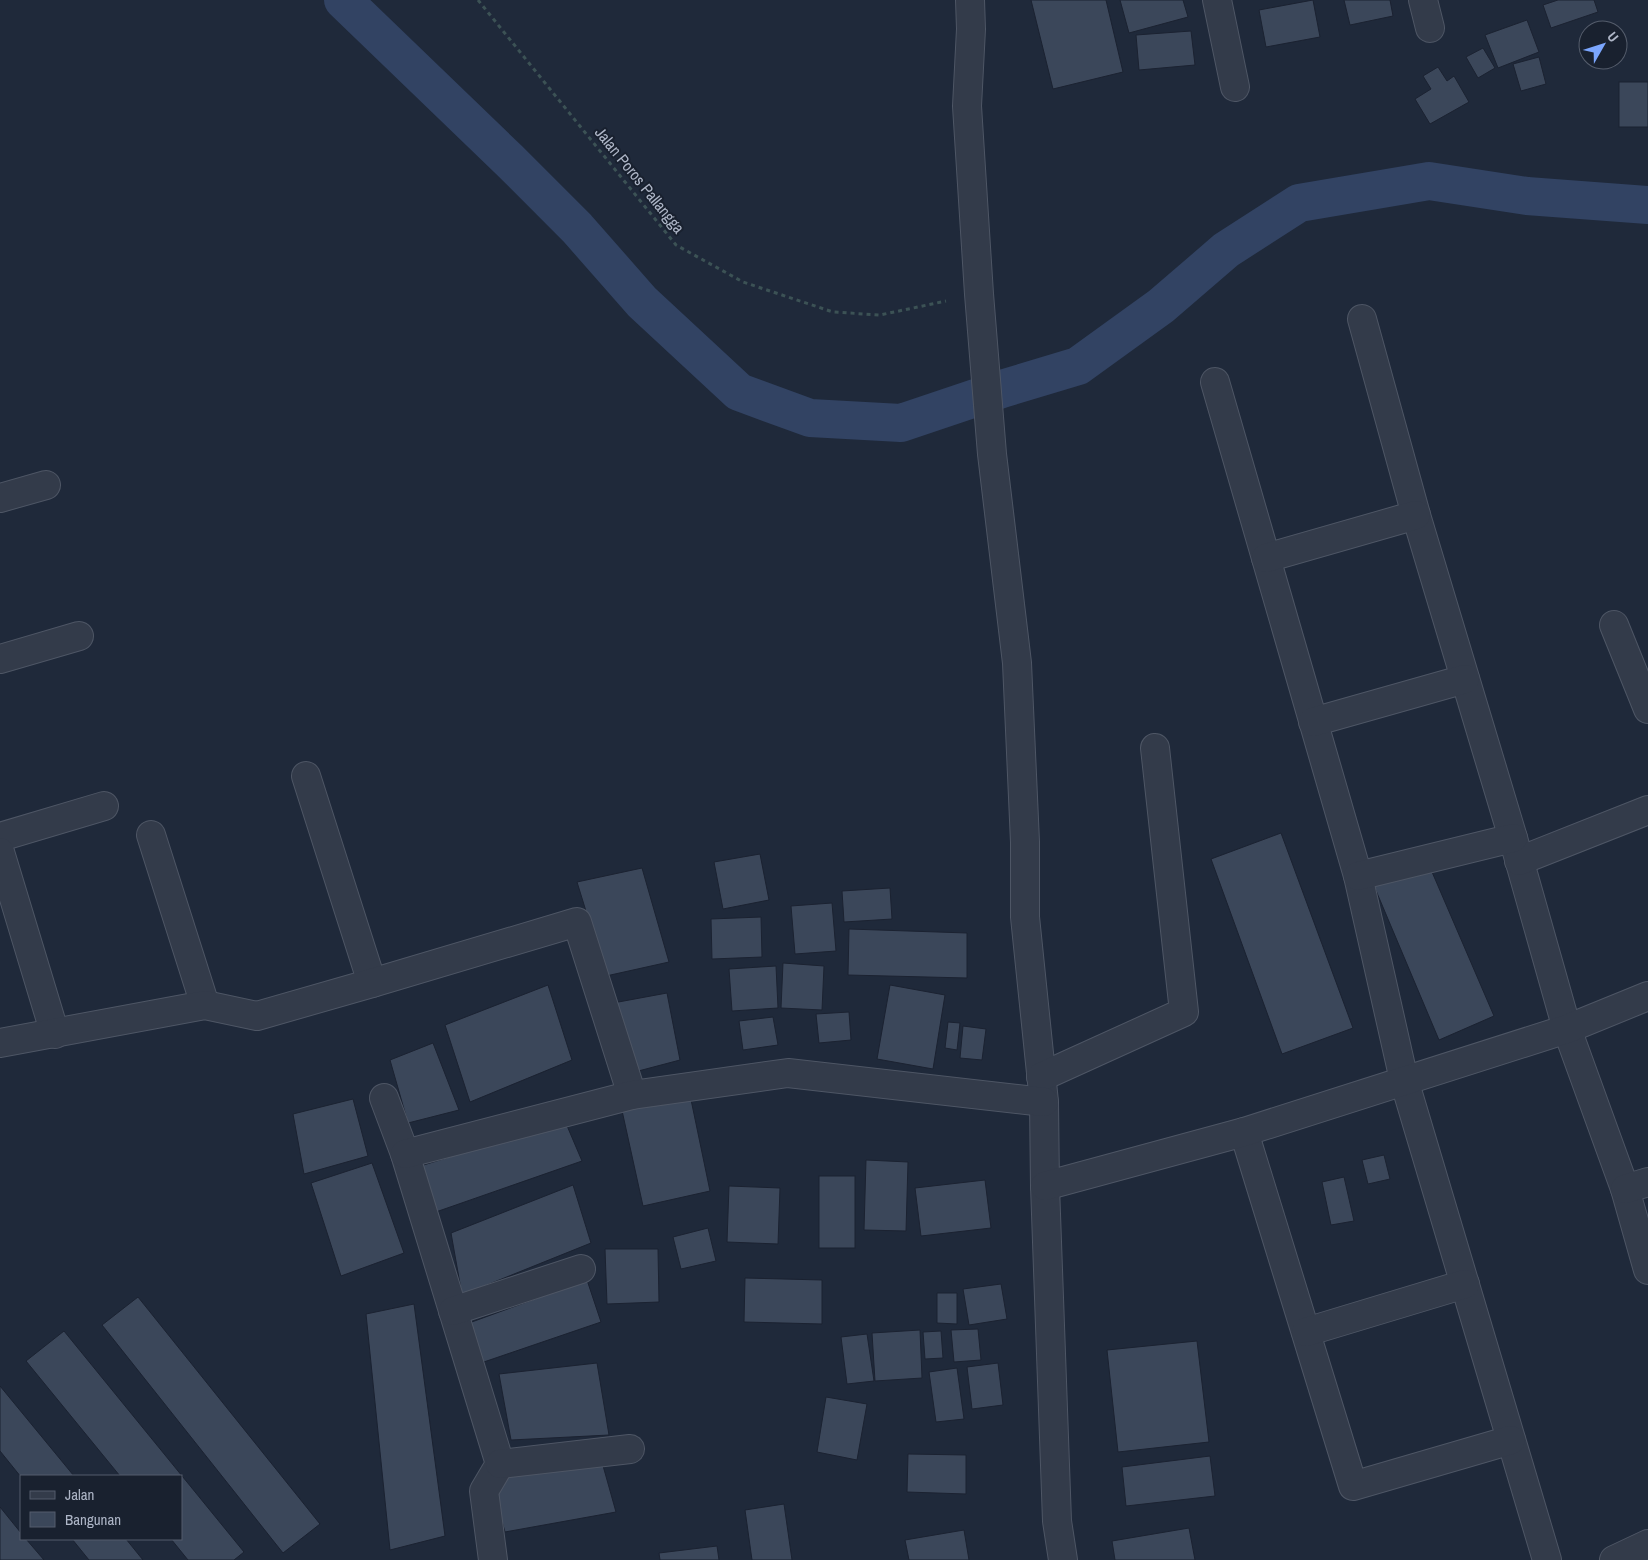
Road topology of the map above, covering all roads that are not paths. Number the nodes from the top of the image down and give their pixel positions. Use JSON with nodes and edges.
{"nodes":[{"id":1,"x":970,"y":0,"type":"edge"},
{"id":2,"x":1217,"y":0,"type":"edge"},
{"id":3,"x":1423,"y":0,"type":"edge"},
{"id":4,"x":1430,"y":28,"type":"dead end"},
{"id":5,"x":1235,"y":87,"type":"dead end"},
{"id":6,"x":1362,"y":320,"type":"dead end"},
{"id":7,"x":1215,"y":382,"type":"dead end"},
{"id":8,"x":46,"y":485,"type":"dead end"},
{"id":9,"x":0,"y":498,"type":"edge"},
{"id":10,"x":1416,"y":515,"type":"junction"},
{"id":11,"x":1266,"y":558,"type":"junction"},
{"id":12,"x":1614,"y":624,"type":"dead end"},
{"id":13,"x":79,"y":636,"type":"dead end"},
{"id":14,"x":0,"y":660,"type":"edge"},
{"id":15,"x":1465,"y":679,"type":"junction"},
{"id":16,"x":1648,"y":709,"type":"edge"},
{"id":17,"x":1313,"y":722,"type":"junction"},
{"id":18,"x":1154,"y":748,"type":"dead end"},
{"id":19,"x":306,"y":776,"type":"dead end"},
{"id":20,"x":104,"y":806,"type":"dead end"},
{"id":21,"x":1648,"y":810,"type":"edge"},
{"id":22,"x":151,"y":835,"type":"dead end"},
{"id":23,"x":0,"y":837,"type":"edge"},
{"id":24,"x":1516,"y":850,"type":"junction"},
{"id":25,"x":0,"y":852,"type":"edge"},
{"id":26,"x":1358,"y":876,"type":"junction"},
{"id":27,"x":372,"y":983,"type":"junction"},
{"id":28,"x":1648,"y":996,"type":"edge"},
{"id":29,"x":205,"y":1005,"type":"junction"},
{"id":30,"x":1567,"y":1028,"type":"junction"},
{"id":31,"x":55,"y":1034,"type":"junction"},
{"id":32,"x":0,"y":1043,"type":"edge"},
{"id":33,"x":1404,"y":1080,"type":"junction"},
{"id":34,"x":1042,"y":1089,"type":"junction"},
{"id":35,"x":632,"y":1094,"type":"junction"},
{"id":36,"x":384,"y":1098,"type":"dead end"},
{"id":37,"x":1244,"y":1132,"type":"junction"},
{"id":38,"x":405,"y":1154,"type":"junction"},
{"id":39,"x":1636,"y":1185,"type":"edge"},
{"id":40,"x":1045,"y":1186,"type":"junction"},
{"id":41,"x":581,"y":1269,"type":"dead end"},
{"id":42,"x":1648,"y":1270,"type":"edge"},
{"id":43,"x":1464,"y":1284,"type":"junction"},
{"id":44,"x":453,"y":1311,"type":"junction"},
{"id":45,"x":1306,"y":1332,"type":"junction"},
{"id":46,"x":1511,"y":1440,"type":"junction"},
{"id":47,"x":630,"y":1448,"type":"dead end"},
{"id":48,"x":500,"y":1464,"type":"junction"},
{"id":49,"x":1648,"y":1544,"type":"edge"},
{"id":50,"x":492,"y":1560,"type":"edge"},
{"id":51,"x":1062,"y":1560,"type":"edge"},
{"id":52,"x":1547,"y":1560,"type":"edge"},
{"id":53,"x":1614,"y":1560,"type":"edge"}],
"edges":[{"from":1,"to":34,"type":"street"},
{"from":2,"to":5,"type":"street"},
{"from":3,"to":4,"type":"street"},
{"from":6,"to":10,"type":"street"},
{"from":7,"to":11,"type":"street"},
{"from":8,"to":9,"type":"street"},
{"from":10,"to":11,"type":"street"},
{"from":10,"to":15,"type":"street"},
{"from":11,"to":17,"type":"street"},
{"from":12,"to":16,"type":"street"},
{"from":13,"to":14,"type":"street"},
{"from":15,"to":17,"type":"street"},
{"from":15,"to":24,"type":"street"},
{"from":17,"to":26,"type":"street"},
{"from":18,"to":34,"type":"street"},
{"from":19,"to":27,"type":"street"},
{"from":20,"to":23,"type":"street"},
{"from":21,"to":24,"type":"street"},
{"from":22,"to":29,"type":"street"},
{"from":24,"to":26,"type":"street"},
{"from":24,"to":30,"type":"street"},
{"from":25,"to":31,"type":"street"},
{"from":26,"to":33,"type":"street"},
{"from":27,"to":29,"type":"street"},
{"from":27,"to":35,"type":"street"},
{"from":28,"to":30,"type":"street"},
{"from":29,"to":31,"type":"street"},
{"from":30,"to":33,"type":"street"},
{"from":30,"to":39,"type":"street"},
{"from":31,"to":32,"type":"street"},
{"from":33,"to":37,"type":"street"},
{"from":33,"to":43,"type":"street"},
{"from":34,"to":35,"type":"street"},
{"from":34,"to":40,"type":"street"},
{"from":35,"to":38,"type":"street"},
{"from":36,"to":38,"type":"street"},
{"from":37,"to":40,"type":"street"},
{"from":37,"to":45,"type":"street"},
{"from":38,"to":44,"type":"street"},
{"from":39,"to":42,"type":"street"},
{"from":40,"to":51,"type":"street"},
{"from":41,"to":44,"type":"street"},
{"from":43,"to":45,"type":"street"},
{"from":43,"to":46,"type":"street"},
{"from":44,"to":48,"type":"street"},
{"from":45,"to":46,"type":"street"},
{"from":46,"to":52,"type":"street"},
{"from":47,"to":48,"type":"street"},
{"from":48,"to":50,"type":"street"},
{"from":49,"to":53,"type":"street"}]}
